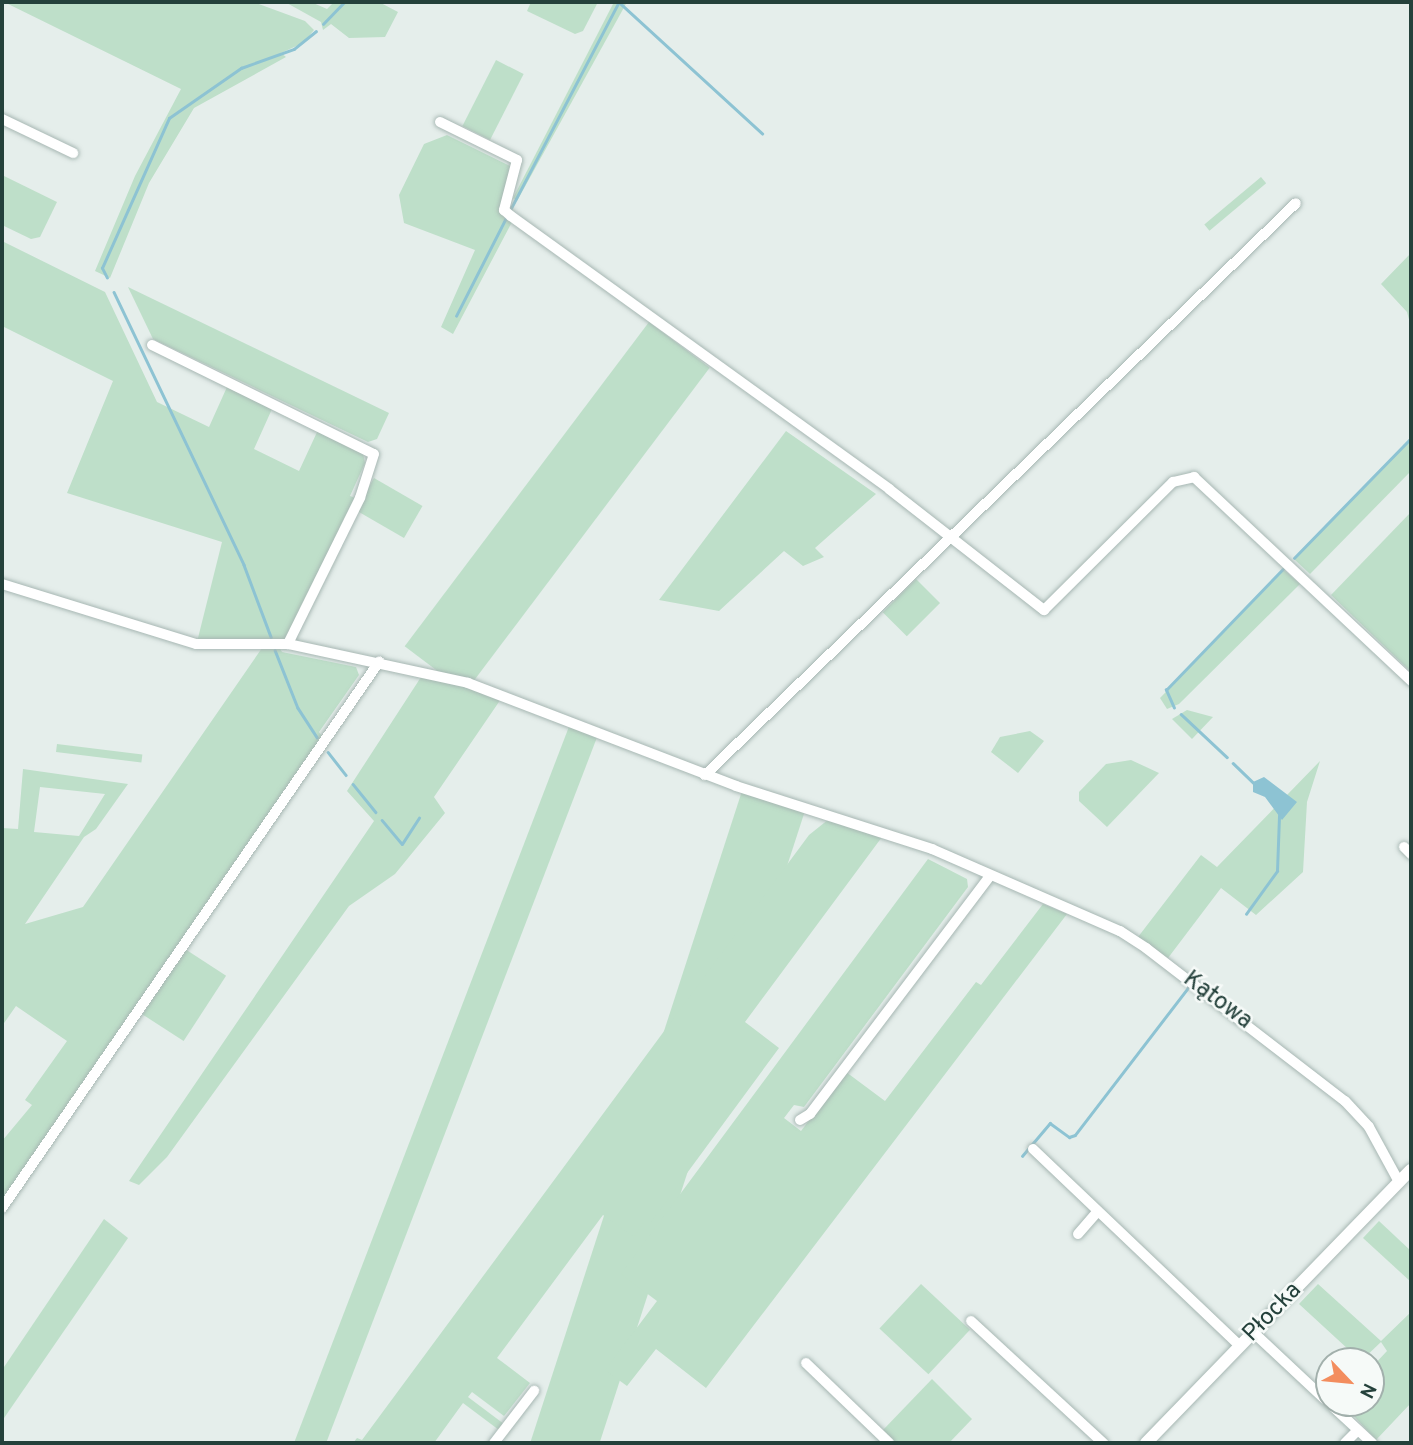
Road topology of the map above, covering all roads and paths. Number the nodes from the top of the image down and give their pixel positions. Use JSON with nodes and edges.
{"nodes":[{"id":1,"x":2,"y":119,"type":"edge"},
{"id":2,"x":440,"y":122,"type":"dead end"},
{"id":3,"x":73,"y":153,"type":"dead end"},
{"id":4,"x":1296,"y":203,"type":"dead end"},
{"id":5,"x":152,"y":345,"type":"dead end"},
{"id":6,"x":951,"y":536,"type":"junction"},
{"id":7,"x":2,"y":584,"type":"edge"},
{"id":8,"x":288,"y":644,"type":"junction"},
{"id":9,"x":379,"y":662,"type":"junction"},
{"id":10,"x":1411,"y":681,"type":"edge"},
{"id":11,"x":705,"y":775,"type":"junction"},
{"id":12,"x":990,"y":876,"type":"junction"},
{"id":13,"x":800,"y":1120,"type":"dead end"},
{"id":14,"x":1033,"y":1149,"type":"dead end"},
{"id":15,"x":1411,"y":1170,"type":"edge"},
{"id":16,"x":1399,"y":1182,"type":"junction"},
{"id":17,"x":2,"y":1208,"type":"edge"},
{"id":18,"x":1098,"y":1211,"type":"junction"},
{"id":19,"x":1078,"y":1234,"type":"dead end"},
{"id":20,"x":971,"y":1321,"type":"dead end"},
{"id":21,"x":1253,"y":1332,"type":"junction"},
{"id":22,"x":1240,"y":1346,"type":"junction"},
{"id":23,"x":806,"y":1363,"type":"dead end"},
{"id":24,"x":1315,"y":1390,"type":"edge"},
{"id":25,"x":534,"y":1391,"type":"dead end"},
{"id":26,"x":1344,"y":1417,"type":"edge"},
{"id":27,"x":1358,"y":1430,"type":"junction"},
{"id":28,"x":494,"y":1443,"type":"edge"},
{"id":29,"x":888,"y":1443,"type":"edge"},
{"id":30,"x":1103,"y":1443,"type":"edge"},
{"id":31,"x":1146,"y":1443,"type":"edge"},
{"id":32,"x":1345,"y":1443,"type":"edge"},
{"id":33,"x":1372,"y":1443,"type":"edge"}],
"edges":[{"from":1,"to":3,"type":"street"},
{"from":2,"to":6,"type":"street"},
{"from":4,"to":6,"type":"street"},
{"from":5,"to":8,"type":"street"},
{"from":6,"to":10,"type":"street"},
{"from":6,"to":11,"type":"street"},
{"from":7,"to":8,"type":"street","name":"Kątowa"},
{"from":8,"to":9,"type":"street","name":"Kątowa"},
{"from":9,"to":11,"type":"street","name":"Kątowa"},
{"from":9,"to":17,"type":"street"},
{"from":11,"to":12,"type":"street","name":"Kątowa"},
{"from":12,"to":13,"type":"street"},
{"from":12,"to":16,"type":"street","name":"Kątowa"},
{"from":14,"to":18,"type":"street"},
{"from":15,"to":16,"type":"street","name":"Płocka"},
{"from":16,"to":21,"type":"street","name":"Płocka"},
{"from":18,"to":19,"type":"street"},
{"from":18,"to":22,"type":"street"},
{"from":20,"to":30,"type":"street"},
{"from":21,"to":22,"type":"street","name":"Płocka"},
{"from":21,"to":24,"type":"street"},
{"from":22,"to":31,"type":"street","name":"Płocka"},
{"from":23,"to":29,"type":"street"},
{"from":25,"to":28,"type":"street"},
{"from":26,"to":27,"type":"street"},
{"from":27,"to":32,"type":"street"},
{"from":27,"to":33,"type":"street"}]}
